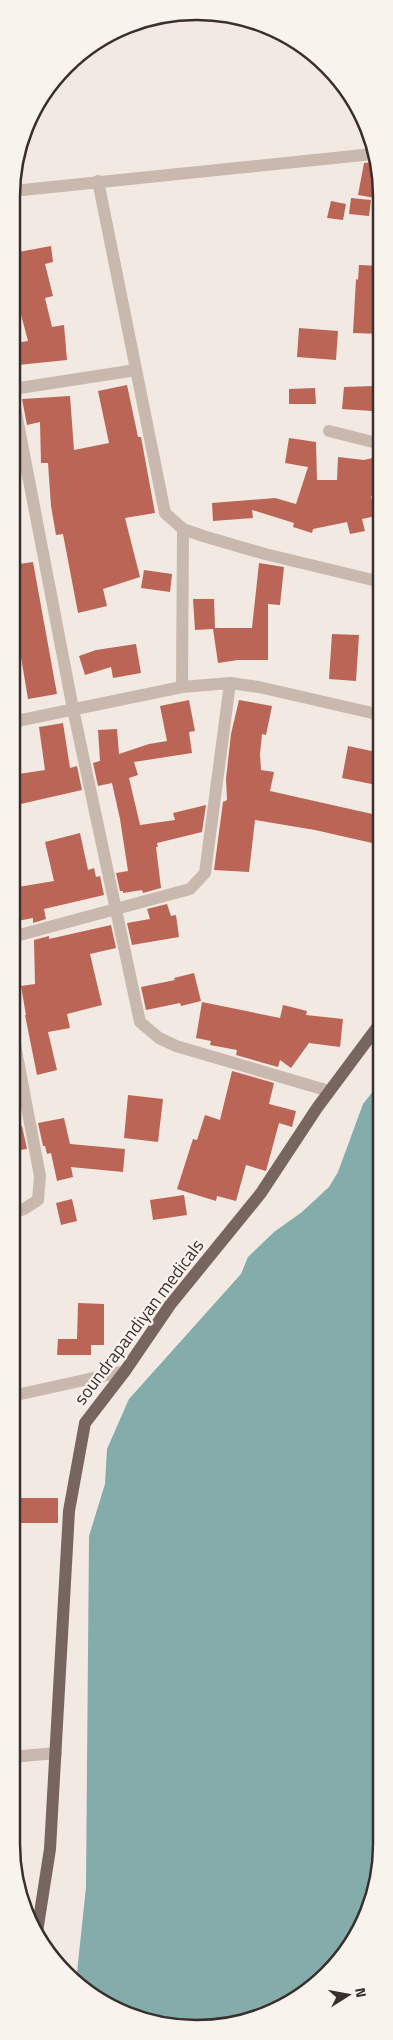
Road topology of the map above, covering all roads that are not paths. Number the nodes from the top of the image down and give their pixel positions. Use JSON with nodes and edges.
{"nodes":[{"id":1,"x":368,"y":155,"type":"edge"},
{"id":2,"x":98,"y":182,"type":"junction"},
{"id":3,"x":20,"y":190,"type":"edge"},
{"id":4,"x":136,"y":370,"type":"junction"},
{"id":5,"x":20,"y":388,"type":"edge"},
{"id":6,"x":329,"y":431,"type":"dead end"},
{"id":7,"x":20,"y":433,"type":"edge"},
{"id":8,"x":373,"y":442,"type":"edge"},
{"id":9,"x":183,"y":529,"type":"junction"},
{"id":10,"x":373,"y":580,"type":"edge"},
{"id":11,"x":230,"y":683,"type":"junction"},
{"id":12,"x":182,"y":686,"type":"junction"},
{"id":13,"x":73,"y":709,"type":"junction"},
{"id":14,"x":373,"y":713,"type":"edge"},
{"id":15,"x":20,"y":720,"type":"edge"},
{"id":16,"x":116,"y":908,"type":"junction"},
{"id":17,"x":20,"y":935,"type":"edge"},
{"id":18,"x":373,"y":1033,"type":"edge"},
{"id":19,"x":20,"y":1071,"type":"edge"},
{"id":20,"x":329,"y":1091,"type":"junction"},
{"id":21,"x":20,"y":1210,"type":"edge"},
{"id":22,"x":125,"y":1371,"type":"junction"},
{"id":23,"x":20,"y":1394,"type":"edge"},
{"id":24,"x":56,"y":1753,"type":"junction"},
{"id":25,"x":20,"y":1756,"type":"edge"},
{"id":26,"x":38,"y":1923,"type":"edge"}],
"edges":[{"from":1,"to":2,"type":"street"},
{"from":2,"to":3,"type":"street"},
{"from":2,"to":4,"type":"street"},
{"from":4,"to":5,"type":"street"},
{"from":4,"to":9,"type":"street"},
{"from":6,"to":8,"type":"street"},
{"from":7,"to":13,"type":"street"},
{"from":9,"to":10,"type":"street"},
{"from":9,"to":12,"type":"street"},
{"from":11,"to":12,"type":"street"},
{"from":11,"to":14,"type":"street"},
{"from":11,"to":16,"type":"street"},
{"from":12,"to":13,"type":"street"},
{"from":13,"to":15,"type":"street"},
{"from":13,"to":16,"type":"street"},
{"from":16,"to":17,"type":"street"},
{"from":16,"to":20,"type":"street"},
{"from":18,"to":20,"type":"main road","name":"soundrapandiyan medicals"},
{"from":19,"to":21,"type":"street"},
{"from":20,"to":22,"type":"main road","name":"soundrapandiyan medicals"},
{"from":22,"to":23,"type":"street"},
{"from":22,"to":24,"type":"main road","name":"soundrapandiyan medicals"},
{"from":24,"to":25,"type":"street"},
{"from":24,"to":26,"type":"main road","name":"soundrapandiyan medicals"}]}
